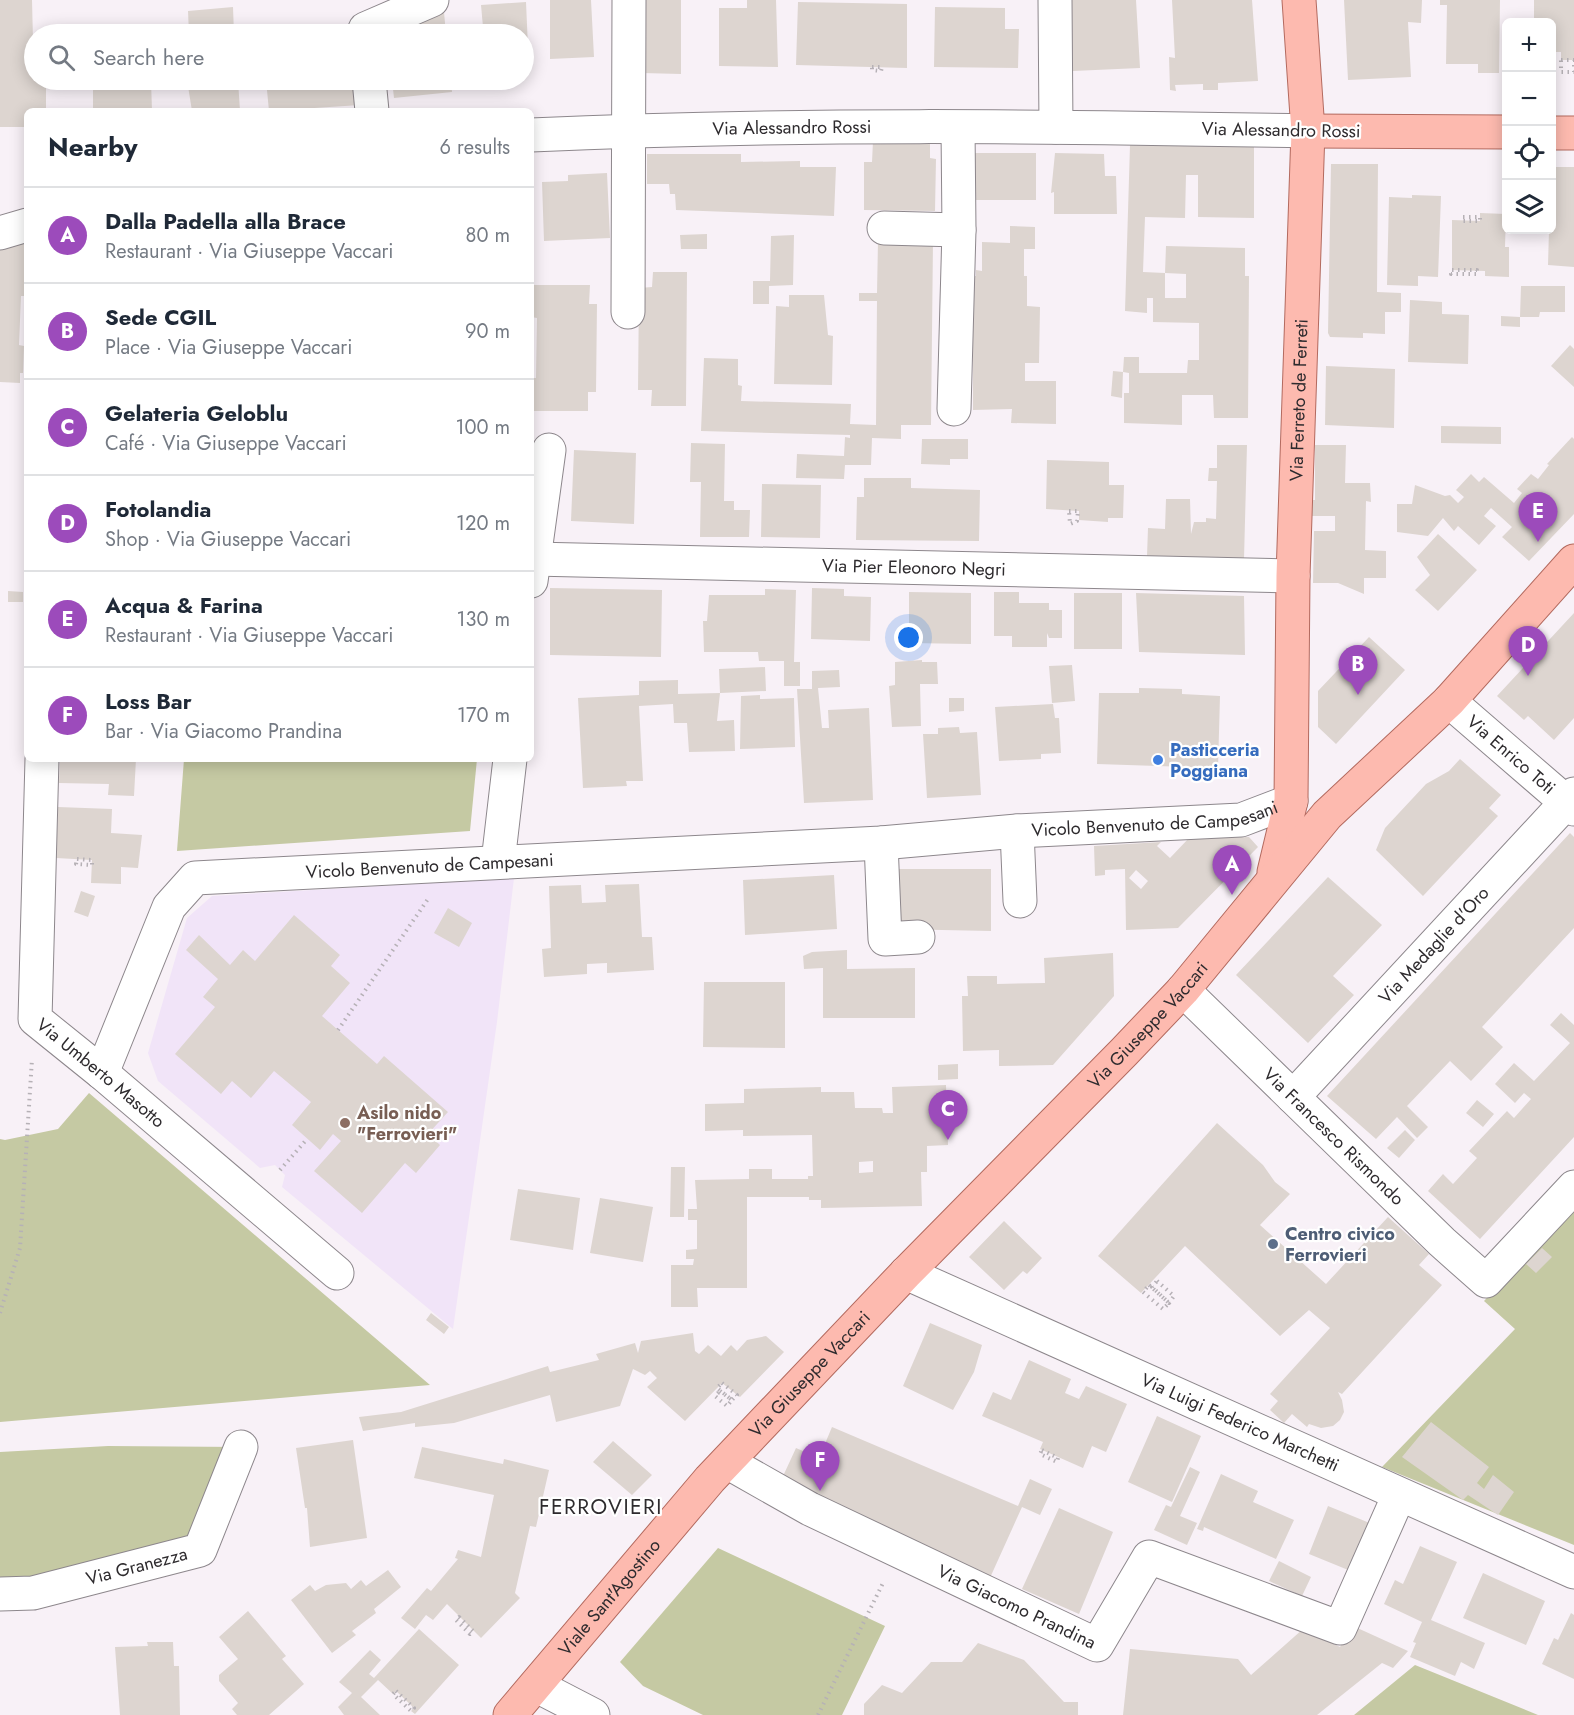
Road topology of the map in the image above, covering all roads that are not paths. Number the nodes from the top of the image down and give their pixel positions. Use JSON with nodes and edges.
{"nodes":[{"id":1,"x":432,"y":0,"type":"edge"},
{"id":2,"x":629,"y":0,"type":"edge"},
{"id":3,"x":1055,"y":0,"type":"edge"},
{"id":4,"x":1299,"y":0,"type":"edge"},
{"id":5,"x":377,"y":24,"type":"edge"},
{"id":6,"x":370,"y":90,"type":"edge"},
{"id":7,"x":372,"y":108,"type":"edge"},
{"id":8,"x":1056,"y":126,"type":"junction"},
{"id":9,"x":958,"y":128,"type":"junction"},
{"id":10,"x":627,"y":131,"type":"junction"},
{"id":11,"x":1308,"y":131,"type":"junction"},
{"id":12,"x":1502,"y":132,"type":"edge"},
{"id":13,"x":1556,"y":133,"type":"edge"},
{"id":14,"x":1574,"y":133,"type":"edge"},
{"id":15,"x":534,"y":135,"type":"edge"},
{"id":16,"x":24,"y":226,"type":"edge"},
{"id":17,"x":884,"y":228,"type":"dead end"},
{"id":18,"x":960,"y":230,"type":"junction"},
{"id":19,"x":0,"y":233,"type":"edge"},
{"id":20,"x":628,"y":312,"type":"dead end"},
{"id":21,"x":954,"y":409,"type":"dead end"},
{"id":22,"x":549,"y":450,"type":"dead end"},
{"id":23,"x":534,"y":556,"type":"edge"},
{"id":24,"x":1574,"y":561,"type":"edge"},
{"id":25,"x":534,"y":570,"type":"edge"},
{"id":26,"x":1293,"y":576,"type":"junction"},
{"id":27,"x":1449,"y":701,"type":"junction"},
{"id":28,"x":42,"y":762,"type":"edge"},
{"id":29,"x":510,"y":762,"type":"edge"},
{"id":30,"x":1291,"y":801,"type":"junction"},
{"id":31,"x":1571,"y":801,"type":"edge"},
{"id":32,"x":1327,"y":815,"type":"junction"},
{"id":33,"x":1017,"y":831,"type":"junction"},
{"id":34,"x":881,"y":843,"type":"junction"},
{"id":35,"x":498,"y":862,"type":"junction"},
{"id":36,"x":1272,"y":880,"type":"junction"},
{"id":37,"x":1020,"y":901,"type":"dead end"},
{"id":38,"x":918,"y":937,"type":"dead end"},
{"id":39,"x":1183,"y":990,"type":"junction"},
{"id":40,"x":102,"y":1073,"type":"junction"},
{"id":41,"x":1293,"y":1096,"type":"junction"},
{"id":42,"x":1574,"y":1187,"type":"edge"},
{"id":43,"x":337,"y":1273,"type":"dead end"},
{"id":44,"x":906,"y":1273,"type":"junction"},
{"id":45,"x":241,"y":1447,"type":"dead end"},
{"id":46,"x":718,"y":1470,"type":"junction"},
{"id":47,"x":1399,"y":1495,"type":"junction"},
{"id":48,"x":1574,"y":1572,"type":"edge"},
{"id":49,"x":0,"y":1594,"type":"edge"},
{"id":50,"x":537,"y":1686,"type":"junction"},
{"id":51,"x":510,"y":1715,"type":"edge"},
{"id":52,"x":593,"y":1715,"type":"edge"}],
"edges":[{"from":1,"to":5,"type":"street"},
{"from":2,"to":10,"type":"street"},
{"from":3,"to":8,"type":"street"},
{"from":4,"to":11,"type":"main road","name":"Via Ferreto de Ferreti"},
{"from":6,"to":7,"type":"street"},
{"from":8,"to":9,"type":"street","name":"Via Alessandro Rossi"},
{"from":8,"to":11,"type":"street","name":"Via Alessandro Rossi"},
{"from":9,"to":10,"type":"street","name":"Via Alessandro Rossi"},
{"from":9,"to":18,"type":"street"},
{"from":10,"to":15,"type":"street","name":"Via Alessandro Rossi"},
{"from":10,"to":20,"type":"street"},
{"from":11,"to":12,"type":"main road","name":"Via Alessandro Rossi"},
{"from":11,"to":26,"type":"main road","name":"Via Ferreto de Ferreti"},
{"from":13,"to":14,"type":"main road"},
{"from":16,"to":19,"type":"street"},
{"from":17,"to":18,"type":"street"},
{"from":18,"to":21,"type":"street"},
{"from":22,"to":23,"type":"street","name":"Via Pier Eleonoro Negri"},
{"from":24,"to":27,"type":"main road","name":"Via Giuseppe Vaccari"},
{"from":25,"to":26,"type":"street","name":"Via Pier Eleonoro Negri"},
{"from":26,"to":30,"type":"main road","name":"Via Ferreto de Ferreti"},
{"from":27,"to":31,"type":"street","name":"Via Enrico Toti"},
{"from":27,"to":32,"type":"main road","name":"Via Giuseppe Vaccari"},
{"from":28,"to":40,"type":"street","name":"Via Umberto Masotto"},
{"from":29,"to":35,"type":"street"},
{"from":30,"to":32,"type":"main road"},
{"from":30,"to":33,"type":"street","name":"Vicolo Benvenuto de Campesani"},
{"from":30,"to":36,"type":"main road","name":"Via Ferreto de Ferreti"},
{"from":31,"to":41,"type":"street","name":"Via Medaglie d'Oro"},
{"from":32,"to":36,"type":"main road","name":"Via Giuseppe Vaccari"},
{"from":33,"to":34,"type":"street","name":"Vicolo Benvenuto de Campesani"},
{"from":33,"to":37,"type":"street","name":"Vicolo Benvenuto de Campesani"},
{"from":34,"to":35,"type":"street","name":"Vicolo Benvenuto de Campesani"},
{"from":34,"to":38,"type":"street"},
{"from":35,"to":40,"type":"street","name":"Vicolo Benvenuto de Campesani"},
{"from":36,"to":39,"type":"main road","name":"Via Giuseppe Vaccari"},
{"from":39,"to":41,"type":"street","name":"Via Francesco Rismondo"},
{"from":39,"to":44,"type":"main road","name":"Via Giuseppe Vaccari"},
{"from":40,"to":43,"type":"street","name":"Via Umberto Masotto"},
{"from":41,"to":42,"type":"street","name":"Via Francesco Rismondo"},
{"from":44,"to":46,"type":"main road","name":"Via Giuseppe Vaccari"},
{"from":44,"to":47,"type":"street","name":"Via Luigi Federico Marchetti"},
{"from":45,"to":49,"type":"street","name":"Via Granezza"},
{"from":46,"to":47,"type":"street","name":"Via Giacomo Prandina"},
{"from":46,"to":50,"type":"main road","name":"Viale Sant'Agostino"},
{"from":47,"to":48,"type":"street","name":"Via Luigi Federico Marchetti"},
{"from":50,"to":51,"type":"main road","name":"Viale Sant'Agostino"},
{"from":50,"to":52,"type":"street"}]}
